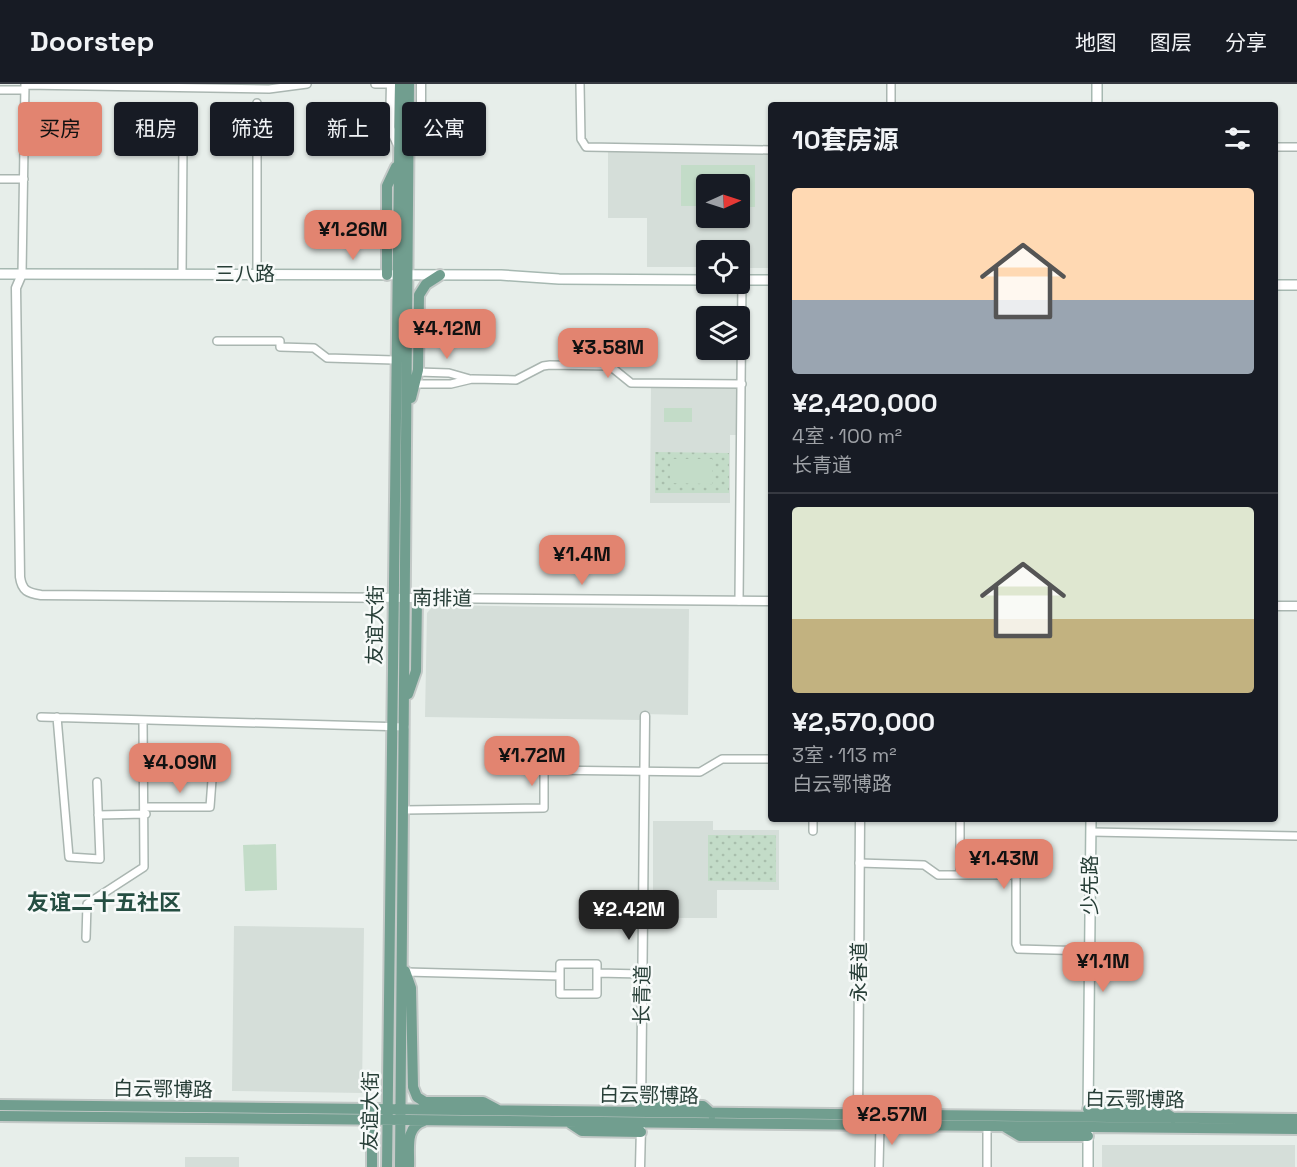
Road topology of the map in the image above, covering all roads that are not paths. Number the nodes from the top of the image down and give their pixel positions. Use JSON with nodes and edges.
{"nodes":[{"id":1,"x":307,"y":84,"type":"edge"},
{"id":2,"x":375,"y":84,"type":"edge"},
{"id":3,"x":391,"y":84,"type":"edge"},
{"id":4,"x":400,"y":84,"type":"edge"},
{"id":5,"x":409,"y":84,"type":"edge"},
{"id":6,"x":421,"y":84,"type":"edge"},
{"id":7,"x":580,"y":84,"type":"edge"},
{"id":8,"x":891,"y":84,"type":"edge"},
{"id":9,"x":1097,"y":84,"type":"edge"},
{"id":10,"x":25,"y":86,"type":"edge"},
{"id":11,"x":0,"y":90,"type":"edge"},
{"id":12,"x":409,"y":102,"type":"edge"},
{"id":13,"x":421,"y":102,"type":"edge"},
{"id":14,"x":891,"y":102,"type":"edge"},
{"id":15,"x":1097,"y":102,"type":"edge"},
{"id":16,"x":398,"y":146,"type":"junction"},
{"id":17,"x":1278,"y":147,"type":"edge"},
{"id":18,"x":1297,"y":147,"type":"edge"},
{"id":19,"x":768,"y":150,"type":"edge"},
{"id":20,"x":183,"y":156,"type":"edge"},
{"id":21,"x":257,"y":156,"type":"edge"},
{"id":22,"x":410,"y":156,"type":"edge"},
{"id":23,"x":0,"y":178,"type":"edge"},
{"id":24,"x":24,"y":179,"type":"junction"},
{"id":25,"x":0,"y":274,"type":"edge"},
{"id":26,"x":22,"y":274,"type":"junction"},
{"id":27,"x":182,"y":274,"type":"junction"},
{"id":28,"x":257,"y":274,"type":"junction"},
{"id":29,"x":392,"y":275,"type":"junction"},
{"id":30,"x":408,"y":275,"type":"junction"},
{"id":31,"x":440,"y":275,"type":"junction"},
{"id":32,"x":696,"y":280,"type":"edge"},
{"id":33,"x":750,"y":280,"type":"edge"},
{"id":34,"x":768,"y":280,"type":"edge"},
{"id":35,"x":1278,"y":285,"type":"edge"},
{"id":36,"x":1297,"y":285,"type":"edge"},
{"id":37,"x":741,"y":294,"type":"edge"},
{"id":38,"x":217,"y":341,"type":"dead end"},
{"id":39,"x":394,"y":360,"type":"junction"},
{"id":40,"x":418,"y":372,"type":"junction"},
{"id":41,"x":472,"y":380,"type":"junction"},
{"id":42,"x":415,"y":384,"type":"junction"},
{"id":43,"x":742,"y":384,"type":"junction"},
{"id":44,"x":408,"y":409,"type":"junction"},
{"id":45,"x":394,"y":597,"type":"junction"},
{"id":46,"x":412,"y":597,"type":"junction"},
{"id":47,"x":739,"y":601,"type":"junction"},
{"id":48,"x":768,"y":601,"type":"edge"},
{"id":49,"x":1278,"y":606,"type":"edge"},
{"id":50,"x":1297,"y":606,"type":"edge"},
{"id":51,"x":645,"y":716,"type":"dead end"},
{"id":52,"x":41,"y":717,"type":"dead end"},
{"id":53,"x":57,"y":717,"type":"junction"},
{"id":54,"x":143,"y":721,"type":"junction"},
{"id":55,"x":392,"y":727,"type":"junction"},
{"id":56,"x":405,"y":728,"type":"junction"},
{"id":57,"x":768,"y":759,"type":"edge"},
{"id":58,"x":645,"y":771,"type":"junction"},
{"id":59,"x":212,"y":780,"type":"dead end"},
{"id":60,"x":97,"y":782,"type":"dead end"},
{"id":61,"x":146,"y":810,"type":"junction"},
{"id":62,"x":404,"y":810,"type":"junction"},
{"id":63,"x":98,"y":815,"type":"junction"},
{"id":64,"x":813,"y":822,"type":"edge"},
{"id":65,"x":860,"y":822,"type":"edge"},
{"id":66,"x":960,"y":822,"type":"edge"},
{"id":67,"x":1091,"y":822,"type":"edge"},
{"id":68,"x":813,"y":831,"type":"dead end"},
{"id":69,"x":1091,"y":832,"type":"junction"},
{"id":70,"x":1297,"y":836,"type":"edge"},
{"id":71,"x":859,"y":863,"type":"junction"},
{"id":72,"x":960,"y":875,"type":"junction"},
{"id":73,"x":86,"y":938,"type":"dead end"},
{"id":74,"x":1090,"y":951,"type":"junction"},
{"id":75,"x":404,"y":968,"type":"junction"},
{"id":76,"x":597,"y":973,"type":"junction"},
{"id":77,"x":642,"y":974,"type":"junction"},
{"id":78,"x":560,"y":976,"type":"junction"},
{"id":79,"x":0,"y":1105,"type":"edge"},
{"id":80,"x":501,"y":1111,"type":"junction"},
{"id":81,"x":388,"y":1115,"type":"junction"},
{"id":82,"x":401,"y":1115,"type":"junction"},
{"id":83,"x":0,"y":1116,"type":"edge"},
{"id":84,"x":641,"y":1118,"type":"junction"},
{"id":85,"x":1297,"y":1119,"type":"edge"},
{"id":86,"x":365,"y":1120,"type":"junction"},
{"id":87,"x":858,"y":1120,"type":"junction"},
{"id":88,"x":424,"y":1121,"type":"junction"},
{"id":89,"x":1088,"y":1123,"type":"junction"},
{"id":90,"x":880,"y":1125,"type":"junction"},
{"id":91,"x":987,"y":1126,"type":"junction"},
{"id":92,"x":1297,"y":1130,"type":"edge"},
{"id":93,"x":372,"y":1167,"type":"edge"},
{"id":94,"x":387,"y":1167,"type":"edge"},
{"id":95,"x":400,"y":1167,"type":"edge"},
{"id":96,"x":410,"y":1167,"type":"edge"},
{"id":97,"x":640,"y":1167,"type":"edge"},
{"id":98,"x":879,"y":1167,"type":"edge"},
{"id":99,"x":987,"y":1167,"type":"edge"},
{"id":100,"x":1088,"y":1167,"type":"edge"}],
"edges":[{"from":1,"to":10,"type":"street"},
{"from":2,"to":3,"type":"street"},
{"from":3,"to":16,"type":"street"},
{"from":4,"to":16,"type":"main road","name":"友谊大街"},
{"from":5,"to":12,"type":"main road","name":"友谊大街"},
{"from":6,"to":13,"type":"street"},
{"from":7,"to":19,"type":"street"},
{"from":8,"to":14,"type":"street"},
{"from":9,"to":15,"type":"main road"},
{"from":10,"to":11,"type":"street"},
{"from":10,"to":24,"type":"street"},
{"from":16,"to":29,"type":"main road","name":"友谊大街"},
{"from":17,"to":18,"type":"street"},
{"from":20,"to":27,"type":"street"},
{"from":21,"to":28,"type":"street"},
{"from":22,"to":30,"type":"main road","name":"友谊大街"},
{"from":23,"to":24,"type":"street"},
{"from":24,"to":26,"type":"street"},
{"from":25,"to":26,"type":"main road","name":"三八路"},
{"from":26,"to":27,"type":"main road","name":"三八路"},
{"from":26,"to":45,"type":"street","name":"南排道"},
{"from":27,"to":28,"type":"main road","name":"三八路"},
{"from":28,"to":29,"type":"main road","name":"三八路"},
{"from":29,"to":30,"type":"main road","name":"三八路"},
{"from":29,"to":39,"type":"main road","name":"友谊大街"},
{"from":30,"to":31,"type":"main road","name":"三八路"},
{"from":30,"to":44,"type":"main road","name":"友谊大街"},
{"from":31,"to":32,"type":"main road","name":"三八路"},
{"from":31,"to":40,"type":"main road"},
{"from":33,"to":34,"type":"main road"},
{"from":35,"to":36,"type":"main road"},
{"from":37,"to":43,"type":"street"},
{"from":38,"to":39,"type":"street"},
{"from":39,"to":45,"type":"main road","name":"友谊大街"},
{"from":40,"to":41,"type":"street"},
{"from":40,"to":42,"type":"main road"},
{"from":41,"to":42,"type":"street"},
{"from":41,"to":43,"type":"street"},
{"from":42,"to":44,"type":"main road"},
{"from":43,"to":47,"type":"street"},
{"from":44,"to":46,"type":"main road","name":"友谊大街"},
{"from":45,"to":46,"type":"street","name":"南排道"},
{"from":45,"to":55,"type":"main road","name":"友谊大街"},
{"from":46,"to":47,"type":"street","name":"南排道"},
{"from":46,"to":56,"type":"main road","name":"友谊大街"},
{"from":47,"to":48,"type":"street","name":"南排道"},
{"from":49,"to":50,"type":"street"},
{"from":51,"to":58,"type":"street","name":"长青道"},
{"from":52,"to":53,"type":"street"},
{"from":53,"to":54,"type":"street"},
{"from":53,"to":63,"type":"street"},
{"from":54,"to":55,"type":"street"},
{"from":54,"to":61,"type":"street"},
{"from":55,"to":56,"type":"street"},
{"from":55,"to":81,"type":"main road","name":"友谊大街"},
{"from":56,"to":62,"type":"main road","name":"友谊大街"},
{"from":57,"to":58,"type":"street"},
{"from":58,"to":62,"type":"street"},
{"from":58,"to":77,"type":"street","name":"长青道"},
{"from":59,"to":61,"type":"street"},
{"from":60,"to":63,"type":"street"},
{"from":61,"to":63,"type":"street"},
{"from":61,"to":73,"type":"street"},
{"from":62,"to":75,"type":"main road","name":"友谊大街"},
{"from":64,"to":68,"type":"street"},
{"from":65,"to":71,"type":"street","name":"永春道"},
{"from":66,"to":72,"type":"street"},
{"from":67,"to":69,"type":"main road","name":"少先路"},
{"from":69,"to":70,"type":"street"},
{"from":69,"to":74,"type":"main road","name":"少先路"},
{"from":71,"to":72,"type":"street"},
{"from":71,"to":87,"type":"street","name":"永春道"},
{"from":72,"to":74,"type":"street"},
{"from":74,"to":89,"type":"main road","name":"少先路"},
{"from":75,"to":78,"type":"street"},
{"from":75,"to":80,"type":"main road"},
{"from":75,"to":82,"type":"main road","name":"友谊大街"},
{"from":76,"to":77,"type":"street"},
{"from":76,"to":78,"type":"street"},
{"from":76,"to":78,"type":"street"},
{"from":77,"to":84,"type":"street","name":"长青道"},
{"from":79,"to":81,"type":"main road","name":"白云鄂博路"},
{"from":80,"to":82,"type":"main road","name":"白云鄂博路"},
{"from":80,"to":84,"type":"main road","name":"白云鄂博路"},
{"from":81,"to":82,"type":"main road","name":"白云鄂博路"},
{"from":81,"to":86,"type":"main road","name":"白云鄂博路"},
{"from":81,"to":94,"type":"main road","name":"友谊大街"},
{"from":82,"to":88,"type":"main road","name":"白云鄂博路"},
{"from":82,"to":95,"type":"main road","name":"友谊大街"},
{"from":83,"to":86,"type":"main road","name":"白云鄂博路"},
{"from":84,"to":87,"type":"main road","name":"白云鄂博路"},
{"from":84,"to":87,"type":"main road","name":"白云鄂博路"},
{"from":84,"to":88,"type":"main road","name":"白云鄂博路"},
{"from":84,"to":97,"type":"street","name":"长青道"},
{"from":85,"to":89,"type":"main road","name":"白云鄂博路"},
{"from":86,"to":93,"type":"main road"},
{"from":87,"to":89,"type":"main road","name":"白云鄂博路"},
{"from":87,"to":90,"type":"main road","name":"白云鄂博路"},
{"from":88,"to":96,"type":"main road"},
{"from":89,"to":91,"type":"main road","name":"白云鄂博路"},
{"from":89,"to":92,"type":"main road","name":"白云鄂博路"},
{"from":89,"to":100,"type":"main road","name":"少先路"},
{"from":90,"to":91,"type":"main road","name":"白云鄂博路"},
{"from":90,"to":98,"type":"street"},
{"from":91,"to":99,"type":"street"}]}
